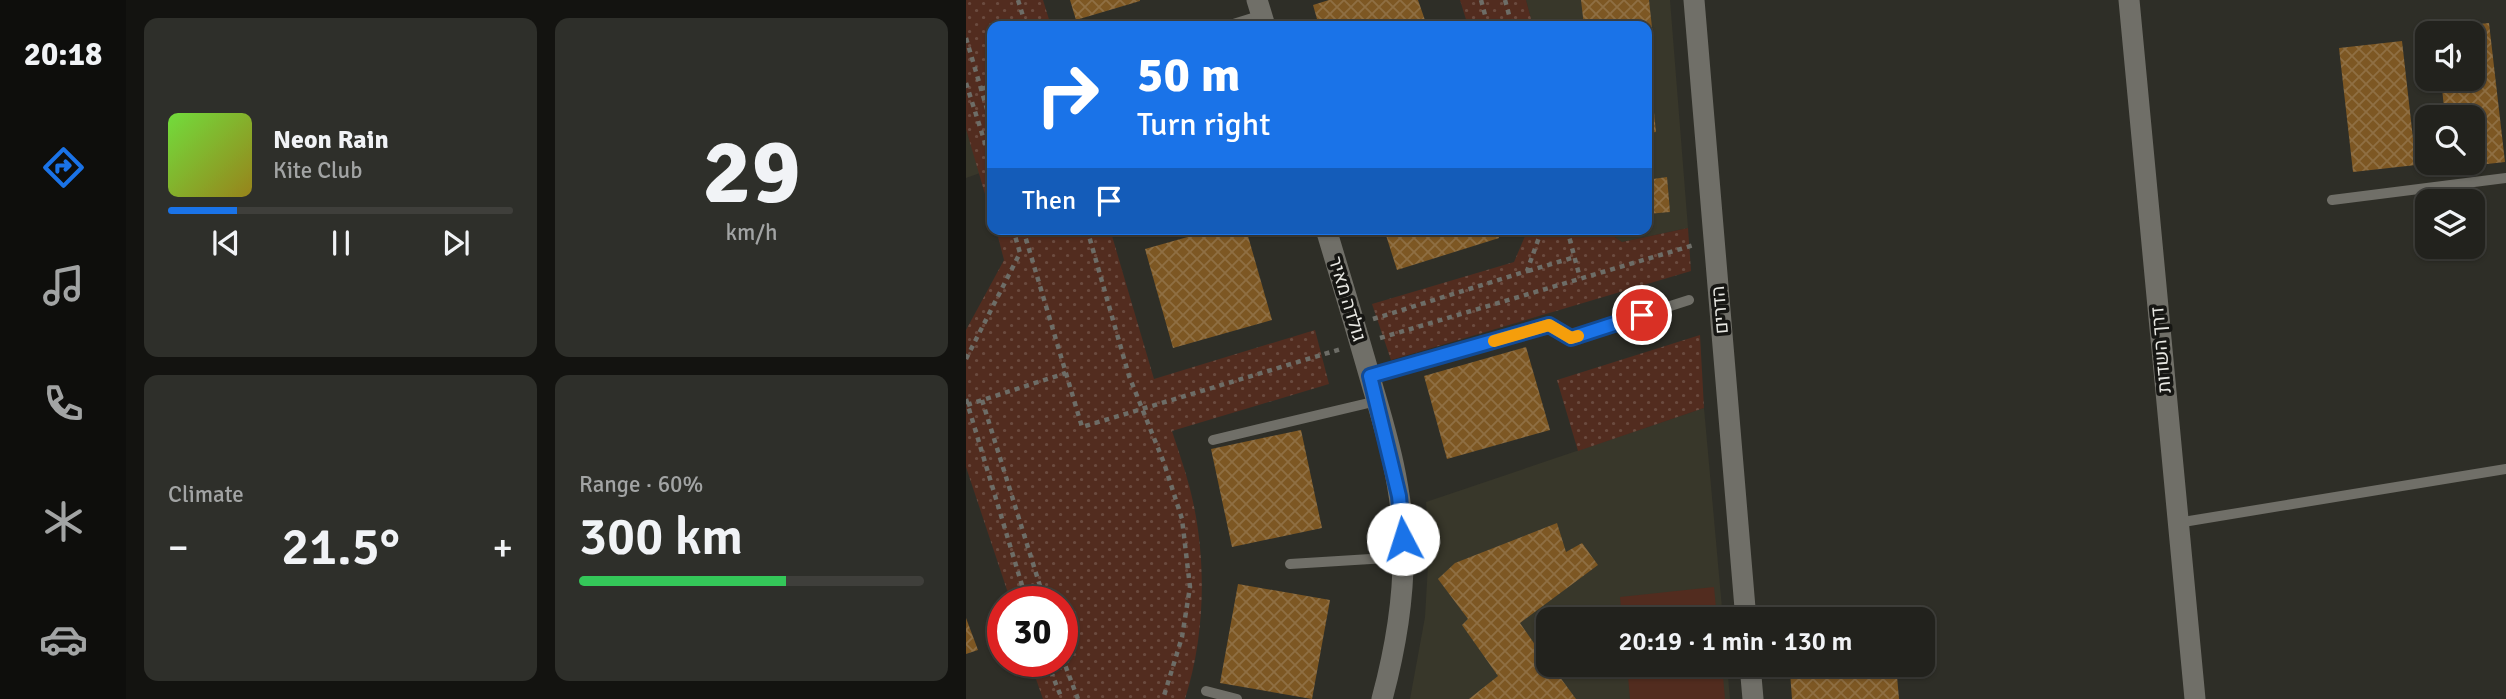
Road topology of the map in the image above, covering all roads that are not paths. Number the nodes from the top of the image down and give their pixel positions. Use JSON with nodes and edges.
{"nodes":[{"id":1,"x":1695,"y":0,"type":"edge"},
{"id":2,"x":2129,"y":0,"type":"edge"},
{"id":3,"x":1263,"y":9,"type":"edge"},
{"id":4,"x":1238,"y":21,"type":"edge"},
{"id":5,"x":2506,"y":178,"type":"edge"},
{"id":6,"x":2332,"y":200,"type":"dead end"},
{"id":7,"x":1328,"y":235,"type":"edge"},
{"id":8,"x":1689,"y":300,"type":"dead end"},
{"id":9,"x":1370,"y":376,"type":"junction"},
{"id":10,"x":1377,"y":401,"type":"junction"},
{"id":11,"x":1213,"y":440,"type":"dead end"},
{"id":12,"x":2506,"y":469,"type":"edge"},
{"id":13,"x":2177,"y":523,"type":"junction"},
{"id":14,"x":1403,"y":558,"type":"junction"},
{"id":15,"x":1290,"y":564,"type":"dead end"},
{"id":16,"x":1745,"y":607,"type":"edge"},
{"id":17,"x":1751,"y":677,"type":"edge"},
{"id":18,"x":1206,"y":691,"type":"dead end"},
{"id":19,"x":1237,"y":699,"type":"edge"},
{"id":20,"x":1381,"y":699,"type":"edge"},
{"id":21,"x":1753,"y":699,"type":"edge"},
{"id":22,"x":2195,"y":699,"type":"edge"}],
"edges":[{"from":1,"to":16,"type":"street","name":"הדרים"},
{"from":2,"to":13,"type":"street","name":"דרך השדות"},
{"from":3,"to":4,"type":"lane"},
{"from":5,"to":6,"type":"lane"},
{"from":7,"to":9,"type":"street","name":"גולדה מאיר"},
{"from":8,"to":9,"type":"lane"},
{"from":9,"to":10,"type":"street","name":"גולדה מאיר"},
{"from":10,"to":11,"type":"lane"},
{"from":10,"to":14,"type":"street","name":"גולדה מאיר"},
{"from":12,"to":13,"type":"lane"},
{"from":13,"to":22,"type":"street","name":"דרך השדות"},
{"from":14,"to":15,"type":"lane"},
{"from":14,"to":20,"type":"street","name":"גולדה מאיר"},
{"from":17,"to":21,"type":"street"},
{"from":18,"to":19,"type":"lane"}]}
